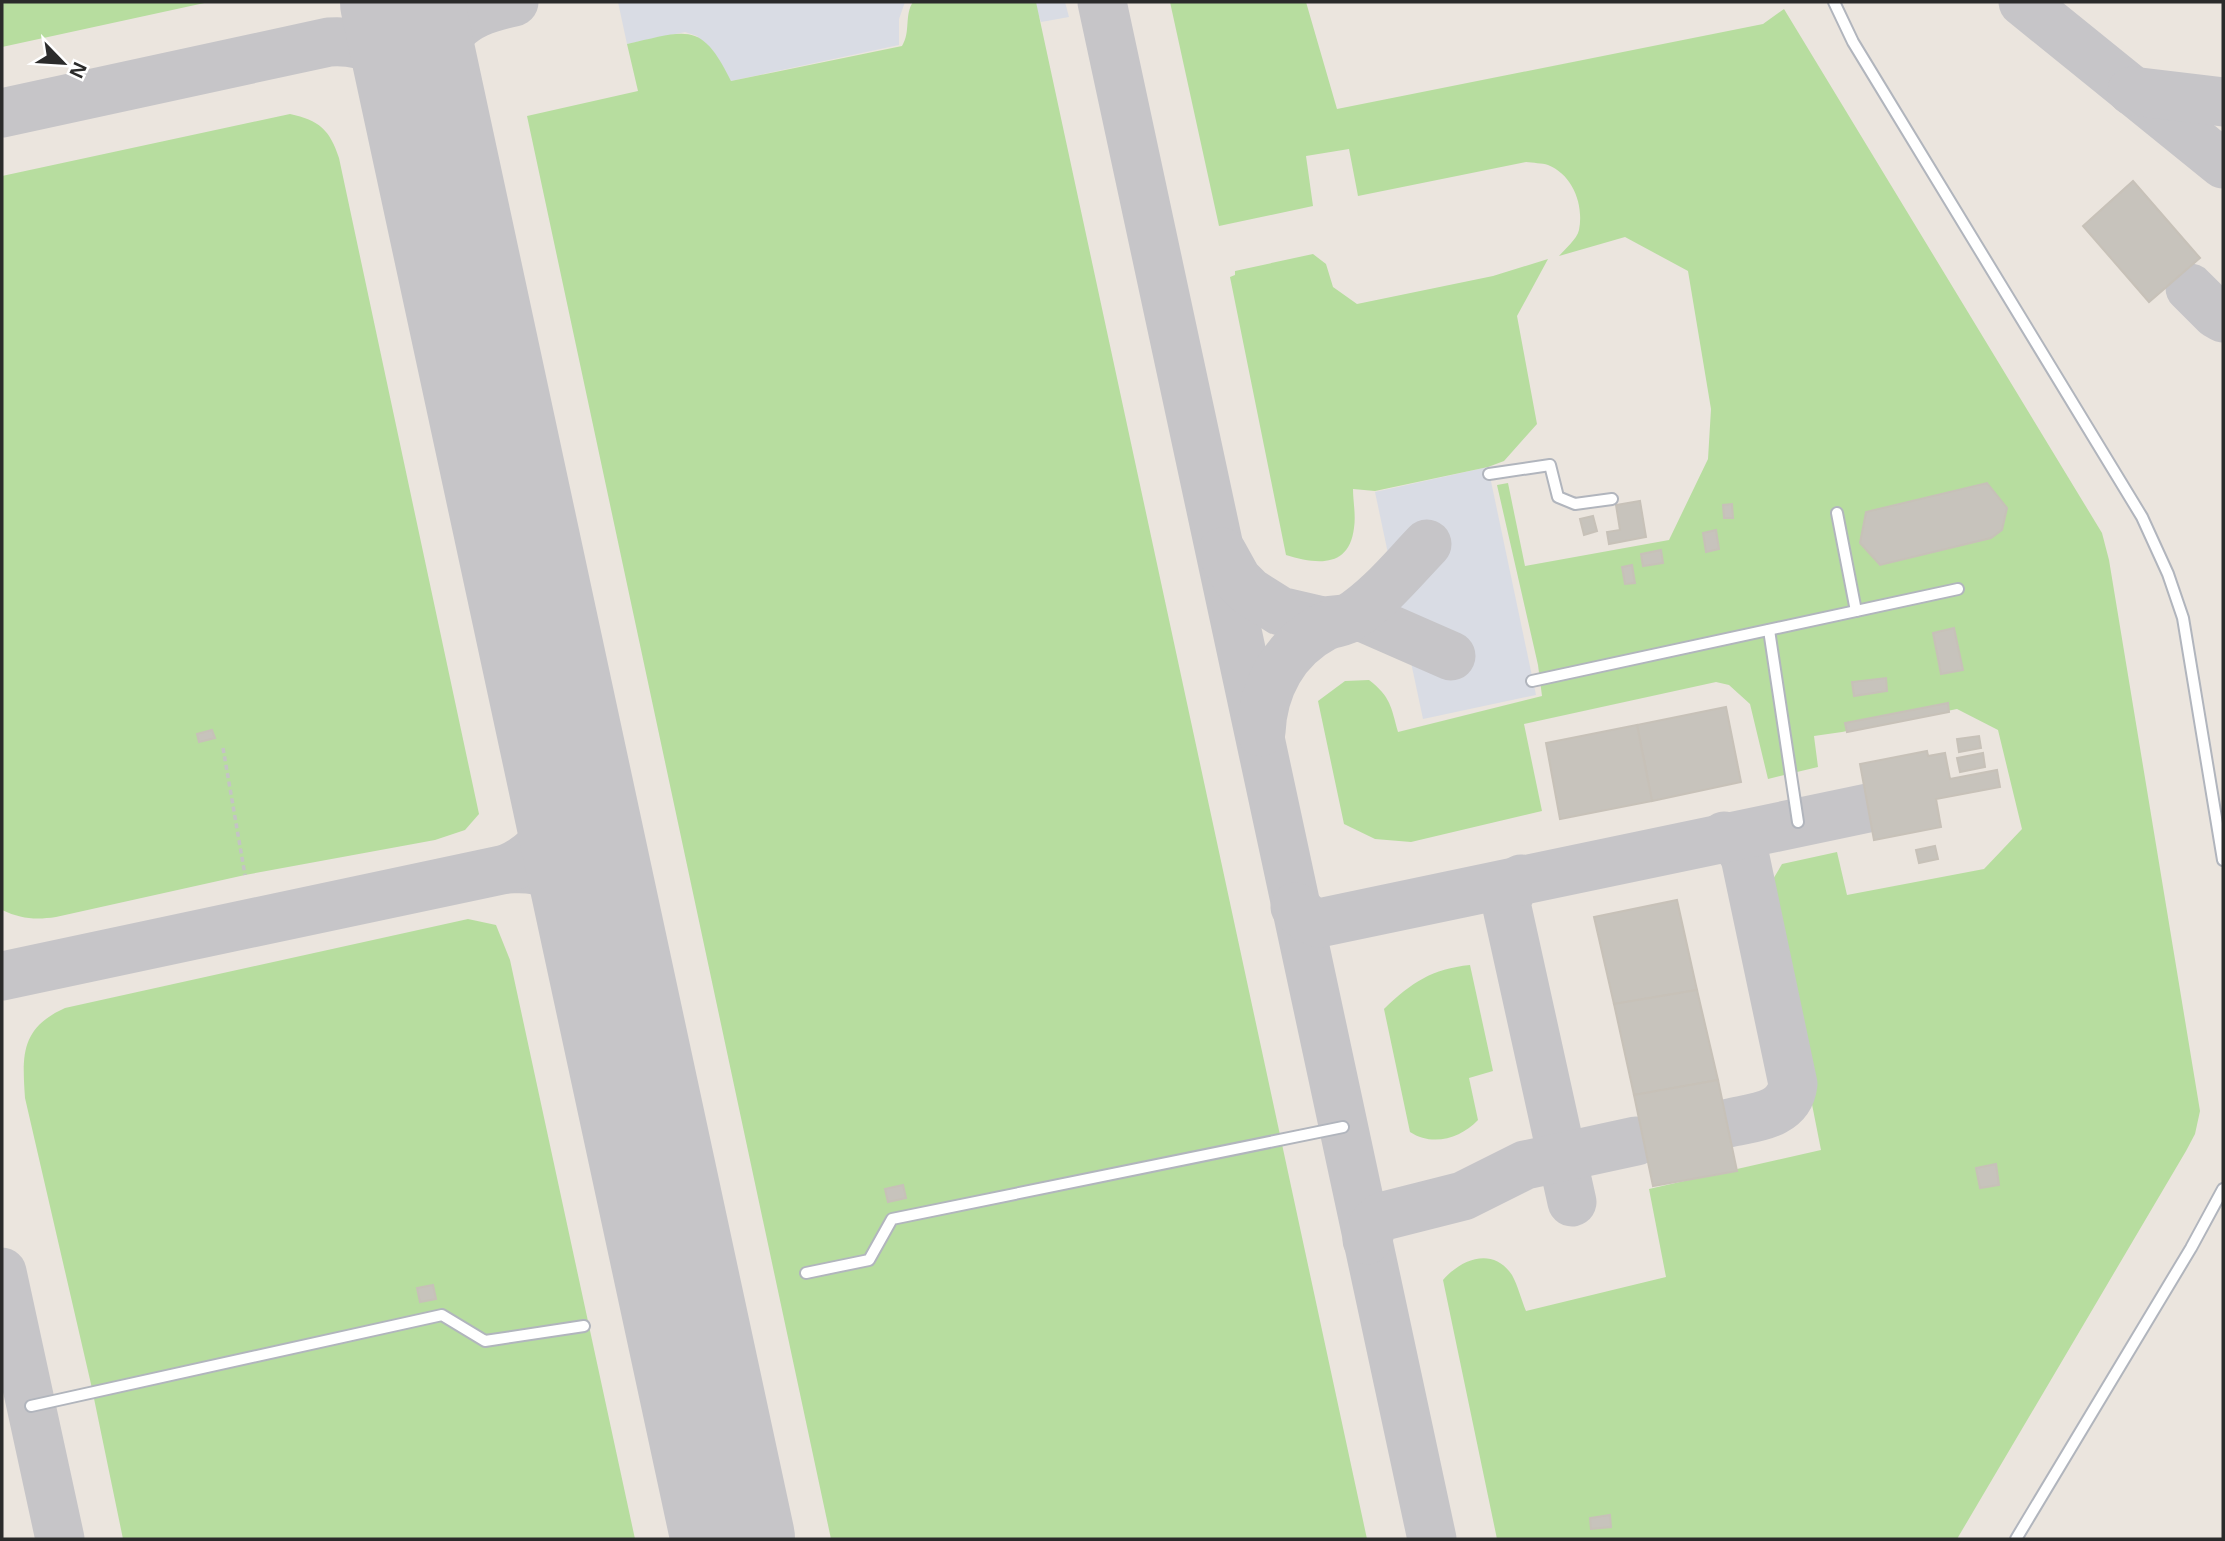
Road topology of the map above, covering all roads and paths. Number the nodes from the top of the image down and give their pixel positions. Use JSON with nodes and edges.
{"nodes":[{"id":1,"x":1834,"y":2,"type":"edge"},
{"id":2,"x":1489,"y":474,"type":"dead end"},
{"id":3,"x":1612,"y":499,"type":"dead end"},
{"id":4,"x":1837,"y":513,"type":"dead end"},
{"id":5,"x":1958,"y":589,"type":"dead end"},
{"id":6,"x":1856,"y":611,"type":"junction"},
{"id":7,"x":1769,"y":630,"type":"junction"},
{"id":8,"x":1532,"y":681,"type":"dead end"},
{"id":9,"x":223,"y":748,"type":"dead end"},
{"id":10,"x":1798,"y":822,"type":"dead end"},
{"id":11,"x":2223,"y":860,"type":"edge"},
{"id":12,"x":245,"y":875,"type":"dead end"},
{"id":13,"x":1343,"y":1127,"type":"dead end"},
{"id":14,"x":2223,"y":1189,"type":"edge"},
{"id":15,"x":806,"y":1273,"type":"dead end"},
{"id":16,"x":584,"y":1326,"type":"dead end"},
{"id":17,"x":31,"y":1406,"type":"dead end"},
{"id":18,"x":2016,"y":1539,"type":"edge"}],
"edges":[{"from":1,"to":11,"type":"lane"},
{"from":2,"to":3,"type":"lane"},
{"from":4,"to":6,"type":"lane"},
{"from":5,"to":6,"type":"lane"},
{"from":6,"to":7,"type":"lane"},
{"from":7,"to":8,"type":"lane"},
{"from":7,"to":10,"type":"lane"},
{"from":9,"to":12,"type":"path"},
{"from":13,"to":15,"type":"lane"},
{"from":14,"to":18,"type":"lane"},
{"from":16,"to":17,"type":"lane"}]}
